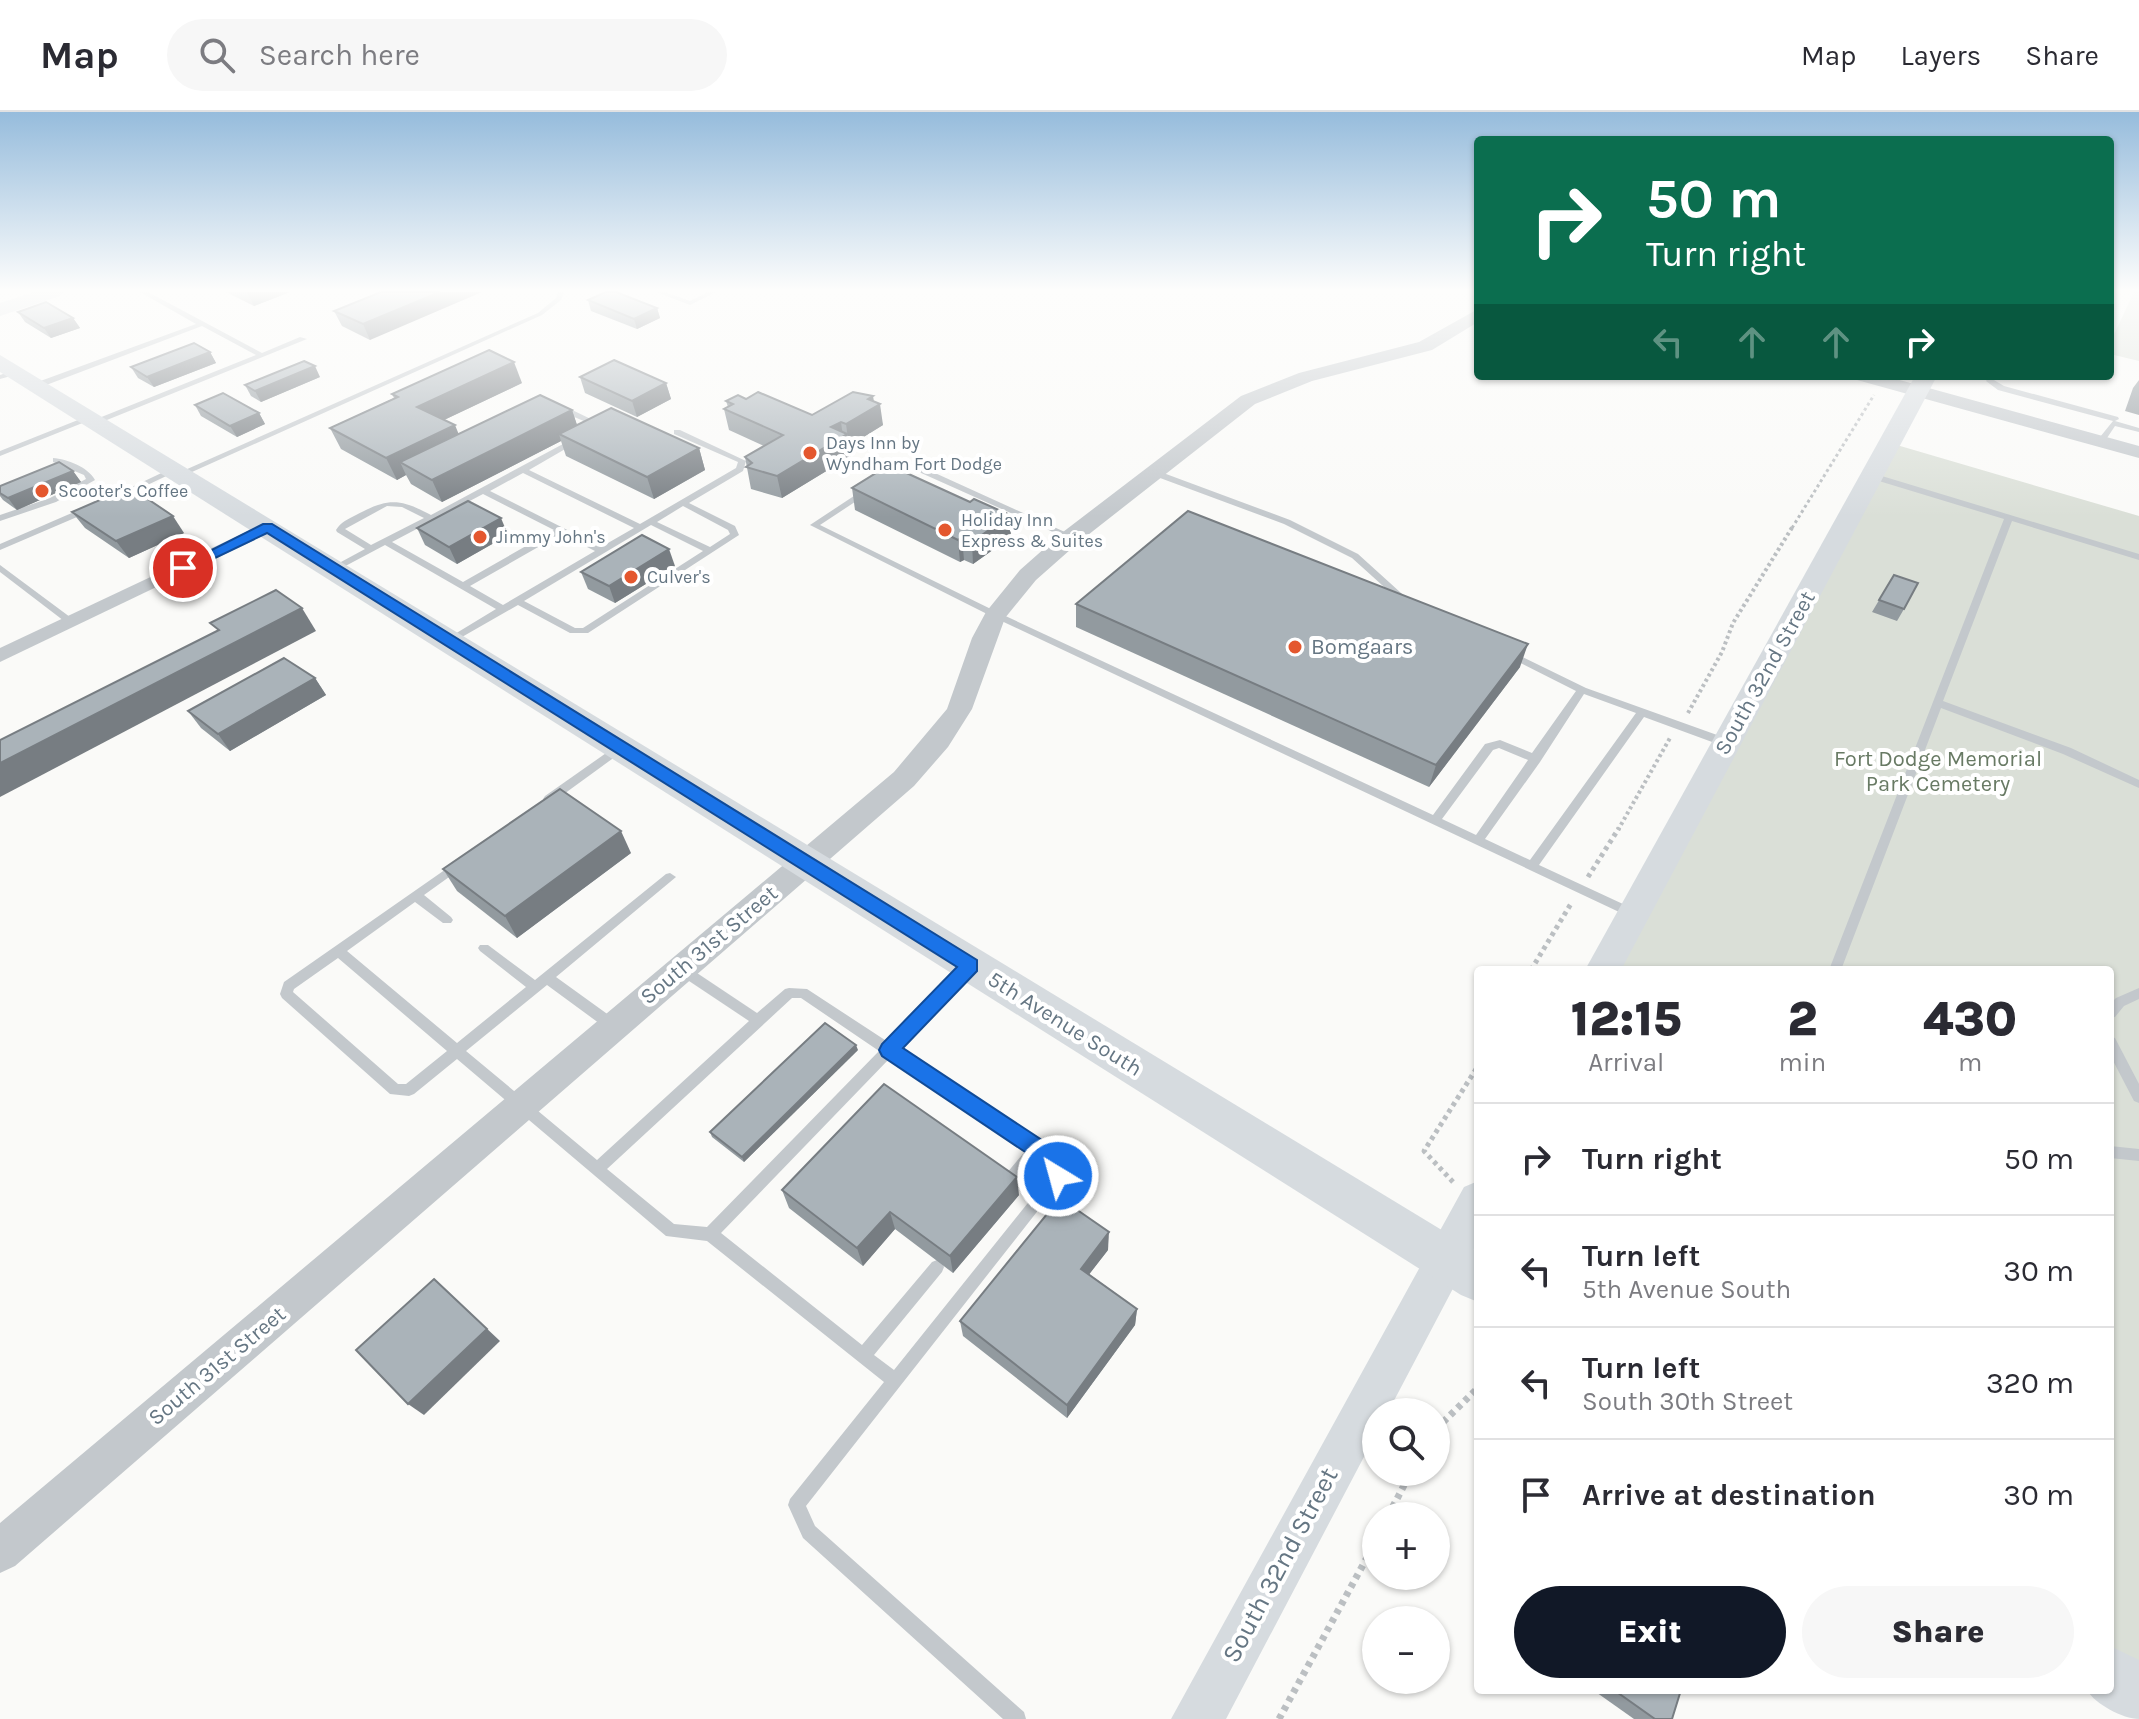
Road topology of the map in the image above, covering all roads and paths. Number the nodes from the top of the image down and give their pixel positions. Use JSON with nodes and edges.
{"nodes":[{"id":1,"x":86,"y":367,"type":"edge"},
{"id":2,"x":233,"y":367,"type":"edge"},
{"id":3,"x":419,"y":367,"type":"edge"},
{"id":4,"x":1347,"y":367,"type":"edge"},
{"id":5,"x":5,"y":370,"type":"edge"},
{"id":6,"x":1873,"y":380,"type":"edge"},
{"id":7,"x":1886,"y":380,"type":"edge"},
{"id":8,"x":1992,"y":380,"type":"edge"},
{"id":9,"x":1922,"y":383,"type":"edge"},
{"id":10,"x":38,"y":385,"type":"junction"},
{"id":11,"x":561,"y":408,"type":"edge"},
{"id":12,"x":2115,"y":419,"type":"dead end"},
{"id":13,"x":94,"y":420,"type":"junction"},
{"id":14,"x":2139,"y":430,"type":"edge"},
{"id":15,"x":677,"y":432,"type":"dead end"},
{"id":16,"x":2100,"y":442,"type":"junction"},
{"id":17,"x":2139,"y":452,"type":"edge"},
{"id":18,"x":0,"y":454,"type":"edge"},
{"id":19,"x":56,"y":460,"type":"edge"},
{"id":20,"x":523,"y":470,"type":"junction"},
{"id":21,"x":178,"y":472,"type":"junction"},
{"id":22,"x":1155,"y":473,"type":"junction"},
{"id":23,"x":1872,"y":476,"type":"junction"},
{"id":24,"x":484,"y":491,"type":"junction"},
{"id":25,"x":683,"y":503,"type":"junction"},
{"id":26,"x":2009,"y":517,"type":"junction"},
{"id":27,"x":0,"y":518,"type":"edge"},
{"id":28,"x":431,"y":518,"type":"junction"},
{"id":29,"x":646,"y":525,"type":"junction"},
{"id":30,"x":267,"y":527,"type":"junction"},
{"id":31,"x":561,"y":530,"type":"junction"},
{"id":32,"x":1074,"y":538,"type":"junction"},
{"id":33,"x":386,"y":542,"type":"junction"},
{"id":34,"x":0,"y":547,"type":"edge"},
{"id":35,"x":371,"y":549,"type":"junction"},
{"id":36,"x":602,"y":551,"type":"junction"},
{"id":37,"x":710,"y":551,"type":"junction"},
{"id":38,"x":2139,"y":557,"type":"edge"},
{"id":39,"x":0,"y":568,"type":"edge"},
{"id":40,"x":333,"y":569,"type":"junction"},
{"id":41,"x":463,"y":586,"type":"junction"},
{"id":42,"x":518,"y":601,"type":"junction"},
{"id":43,"x":503,"y":609,"type":"junction"},
{"id":44,"x":1418,"y":611,"type":"edge"},
{"id":45,"x":996,"y":615,"type":"junction"},
{"id":46,"x":71,"y":622,"type":"junction"},
{"id":47,"x":448,"y":642,"type":"junction"},
{"id":48,"x":1503,"y":651,"type":"edge"},
{"id":49,"x":0,"y":656,"type":"edge"},
{"id":50,"x":1582,"y":690,"type":"junction"},
{"id":51,"x":1938,"y":703,"type":"junction"},
{"id":52,"x":1642,"y":712,"type":"junction"},
{"id":53,"x":1680,"y":723,"type":"junction"},
{"id":54,"x":1727,"y":743,"type":"junction"},
{"id":55,"x":619,"y":748,"type":"junction"},
{"id":56,"x":1536,"y":759,"type":"junction"},
{"id":57,"x":2139,"y":784,"type":"edge"},
{"id":58,"x":543,"y":803,"type":"edge"},
{"id":59,"x":1435,"y":820,"type":"junction"},
{"id":60,"x":1478,"y":840,"type":"junction"},
{"id":61,"x":466,"y":859,"type":"edge"},
{"id":62,"x":805,"y":863,"type":"junction"},
{"id":63,"x":1533,"y":865,"type":"junction"},
{"id":64,"x":670,"y":877,"type":"dead end"},
{"id":65,"x":1581,"y":888,"type":"junction"},
{"id":66,"x":415,"y":895,"type":"junction"},
{"id":67,"x":1634,"y":914,"type":"junction"},
{"id":68,"x":447,"y":920,"type":"dead end"},
{"id":69,"x":484,"y":948,"type":"dead end"},
{"id":70,"x":338,"y":951,"type":"junction"},
{"id":71,"x":971,"y":966,"type":"junction"},
{"id":72,"x":1533,"y":966,"type":"edge"},
{"id":73,"x":1605,"y":966,"type":"edge"},
{"id":74,"x":1837,"y":966,"type":"edge"},
{"id":75,"x":681,"y":969,"type":"junction"},
{"id":76,"x":547,"y":978,"type":"junction"},
{"id":77,"x":535,"y":987,"type":"junction"},
{"id":78,"x":2139,"y":993,"type":"edge"},
{"id":79,"x":2114,"y":1009,"type":"edge"},
{"id":80,"x":758,"y":1020,"type":"junction"},
{"id":81,"x":614,"y":1027,"type":"junction"},
{"id":82,"x":458,"y":1050,"type":"junction"},
{"id":83,"x":889,"y":1050,"type":"junction"},
{"id":84,"x":2114,"y":1050,"type":"edge"},
{"id":85,"x":1474,"y":1072,"type":"edge"},
{"id":86,"x":2139,"y":1097,"type":"edge"},
{"id":87,"x":522,"y":1105,"type":"junction"},
{"id":88,"x":1037,"y":1148,"type":"junction"},
{"id":89,"x":2114,"y":1152,"type":"edge"},
{"id":90,"x":2139,"y":1155,"type":"edge"},
{"id":91,"x":597,"y":1169,"type":"junction"},
{"id":92,"x":1005,"y":1186,"type":"edge"},
{"id":93,"x":1474,"y":1201,"type":"edge"},
{"id":94,"x":1474,"y":1212,"type":"edge"},
{"id":95,"x":710,"y":1234,"type":"junction"},
{"id":96,"x":937,"y":1267,"type":"edge"},
{"id":97,"x":1462,"y":1269,"type":"edge"},
{"id":98,"x":863,"y":1356,"type":"junction"},
{"id":99,"x":895,"y":1381,"type":"junction"},
{"id":100,"x":1474,"y":1392,"type":"edge"},
{"id":101,"x":1450,"y":1415,"type":"edge"},
{"id":102,"x":0,"y":1551,"type":"edge"},
{"id":103,"x":1362,"y":1567,"type":"edge"},
{"id":104,"x":2114,"y":1677,"type":"edge"},
{"id":105,"x":2139,"y":1693,"type":"edge"},
{"id":106,"x":1017,"y":1719,"type":"edge"},
{"id":107,"x":1197,"y":1719,"type":"edge"},
{"id":108,"x":1279,"y":1719,"type":"edge"}],
"edges":[{"from":1,"to":10,"type":"lane"},
{"from":2,"to":13,"type":"lane"},
{"from":3,"to":21,"type":"lane"},
{"from":4,"to":22,"type":"street","name":"South 31st Street"},
{"from":5,"to":10,"type":"main road","name":"5th Avenue South"},
{"from":6,"to":53,"type":"path"},
{"from":7,"to":9,"type":"street"},
{"from":8,"to":12,"type":"lane"},
{"from":9,"to":16,"type":"street"},
{"from":9,"to":23,"type":"main road","name":"South 32nd Street"},
{"from":10,"to":13,"type":"main road","name":"5th Avenue South"},
{"from":11,"to":20,"type":"lane"},
{"from":13,"to":18,"type":"lane"},
{"from":13,"to":21,"type":"main road","name":"5th Avenue South"},
{"from":14,"to":16,"type":"lane"},
{"from":15,"to":25,"type":"lane"},
{"from":16,"to":17,"type":"street"},
{"from":19,"to":27,"type":"lane"},
{"from":20,"to":24,"type":"lane"},
{"from":20,"to":29,"type":"lane"},
{"from":21,"to":30,"type":"main road","name":"5th Avenue South"},
{"from":21,"to":34,"type":"lane"},
{"from":22,"to":32,"type":"street","name":"South 31st Street"},
{"from":22,"to":44,"type":"lane"},
{"from":23,"to":26,"type":"lane"},
{"from":23,"to":54,"type":"main road","name":"South 32nd Street"},
{"from":24,"to":28,"type":"lane"},
{"from":24,"to":31,"type":"lane"},
{"from":25,"to":29,"type":"lane"},
{"from":25,"to":37,"type":"lane"},
{"from":26,"to":38,"type":"lane"},
{"from":26,"to":51,"type":"lane"},
{"from":28,"to":33,"type":"lane"},
{"from":28,"to":35,"type":"lane"},
{"from":29,"to":36,"type":"lane"},
{"from":29,"to":37,"type":"lane"},
{"from":30,"to":40,"type":"main road","name":"5th Avenue South"},
{"from":30,"to":46,"type":"street"},
{"from":31,"to":36,"type":"lane"},
{"from":31,"to":41,"type":"lane"},
{"from":32,"to":45,"type":"street","name":"South 31st Street"},
{"from":32,"to":45,"type":"lane"},
{"from":33,"to":35,"type":"lane"},
{"from":33,"to":41,"type":"lane"},
{"from":35,"to":40,"type":"lane"},
{"from":36,"to":42,"type":"lane"},
{"from":37,"to":42,"type":"lane"},
{"from":39,"to":46,"type":"lane"},
{"from":40,"to":47,"type":"main road","name":"5th Avenue South"},
{"from":41,"to":43,"type":"lane"},
{"from":42,"to":43,"type":"lane"},
{"from":43,"to":47,"type":"lane"},
{"from":45,"to":59,"type":"lane"},
{"from":45,"to":62,"type":"street","name":"South 31st Street"},
{"from":46,"to":49,"type":"street"},
{"from":47,"to":55,"type":"main road","name":"5th Avenue South"},
{"from":48,"to":50,"type":"lane"},
{"from":50,"to":52,"type":"lane"},
{"from":50,"to":56,"type":"lane"},
{"from":51,"to":57,"type":"lane"},
{"from":51,"to":74,"type":"lane"},
{"from":52,"to":53,"type":"lane"},
{"from":52,"to":63,"type":"lane"},
{"from":53,"to":54,"type":"lane"},
{"from":53,"to":65,"type":"path"},
{"from":54,"to":67,"type":"main road","name":"South 32nd Street"},
{"from":55,"to":58,"type":"lane"},
{"from":55,"to":62,"type":"main road","name":"5th Avenue South"},
{"from":56,"to":59,"type":"lane"},
{"from":56,"to":60,"type":"lane"},
{"from":59,"to":60,"type":"lane"},
{"from":60,"to":63,"type":"lane"},
{"from":61,"to":66,"type":"lane"},
{"from":62,"to":71,"type":"main road","name":"5th Avenue South"},
{"from":62,"to":75,"type":"street","name":"South 31st Street"},
{"from":63,"to":65,"type":"lane"},
{"from":64,"to":76,"type":"lane"},
{"from":65,"to":67,"type":"lane"},
{"from":65,"to":72,"type":"path"},
{"from":66,"to":68,"type":"lane"},
{"from":66,"to":70,"type":"lane"},
{"from":67,"to":73,"type":"main road","name":"South 32nd Street"},
{"from":69,"to":77,"type":"lane"},
{"from":70,"to":82,"type":"lane"},
{"from":70,"to":82,"type":"lane"},
{"from":71,"to":83,"type":"lane"},
{"from":71,"to":97,"type":"main road","name":"5th Avenue South"},
{"from":75,"to":80,"type":"lane"},
{"from":75,"to":81,"type":"street","name":"South 31st Street"},
{"from":76,"to":77,"type":"lane"},
{"from":76,"to":81,"type":"lane"},
{"from":77,"to":82,"type":"lane"},
{"from":78,"to":79,"type":"lane"},
{"from":80,"to":83,"type":"lane"},
{"from":80,"to":91,"type":"lane"},
{"from":81,"to":87,"type":"street","name":"South 31st Street"},
{"from":82,"to":87,"type":"lane"},
{"from":83,"to":88,"type":"lane"},
{"from":83,"to":95,"type":"lane"},
{"from":84,"to":86,"type":"lane"},
{"from":85,"to":93,"type":"path"},
{"from":87,"to":91,"type":"lane"},
{"from":87,"to":102,"type":"street","name":"South 31st Street"},
{"from":88,"to":92,"type":"lane"},
{"from":88,"to":99,"type":"lane"},
{"from":89,"to":90,"type":"lane"},
{"from":91,"to":95,"type":"lane"},
{"from":94,"to":97,"type":"main road","name":"South 32nd Street"},
{"from":95,"to":98,"type":"lane"},
{"from":96,"to":98,"type":"lane"},
{"from":97,"to":107,"type":"main road","name":"South 32nd Street"},
{"from":98,"to":99,"type":"lane"},
{"from":99,"to":106,"type":"lane"},
{"from":100,"to":101,"type":"path"},
{"from":103,"to":108,"type":"path"},
{"from":104,"to":105,"type":"main road"}]}
